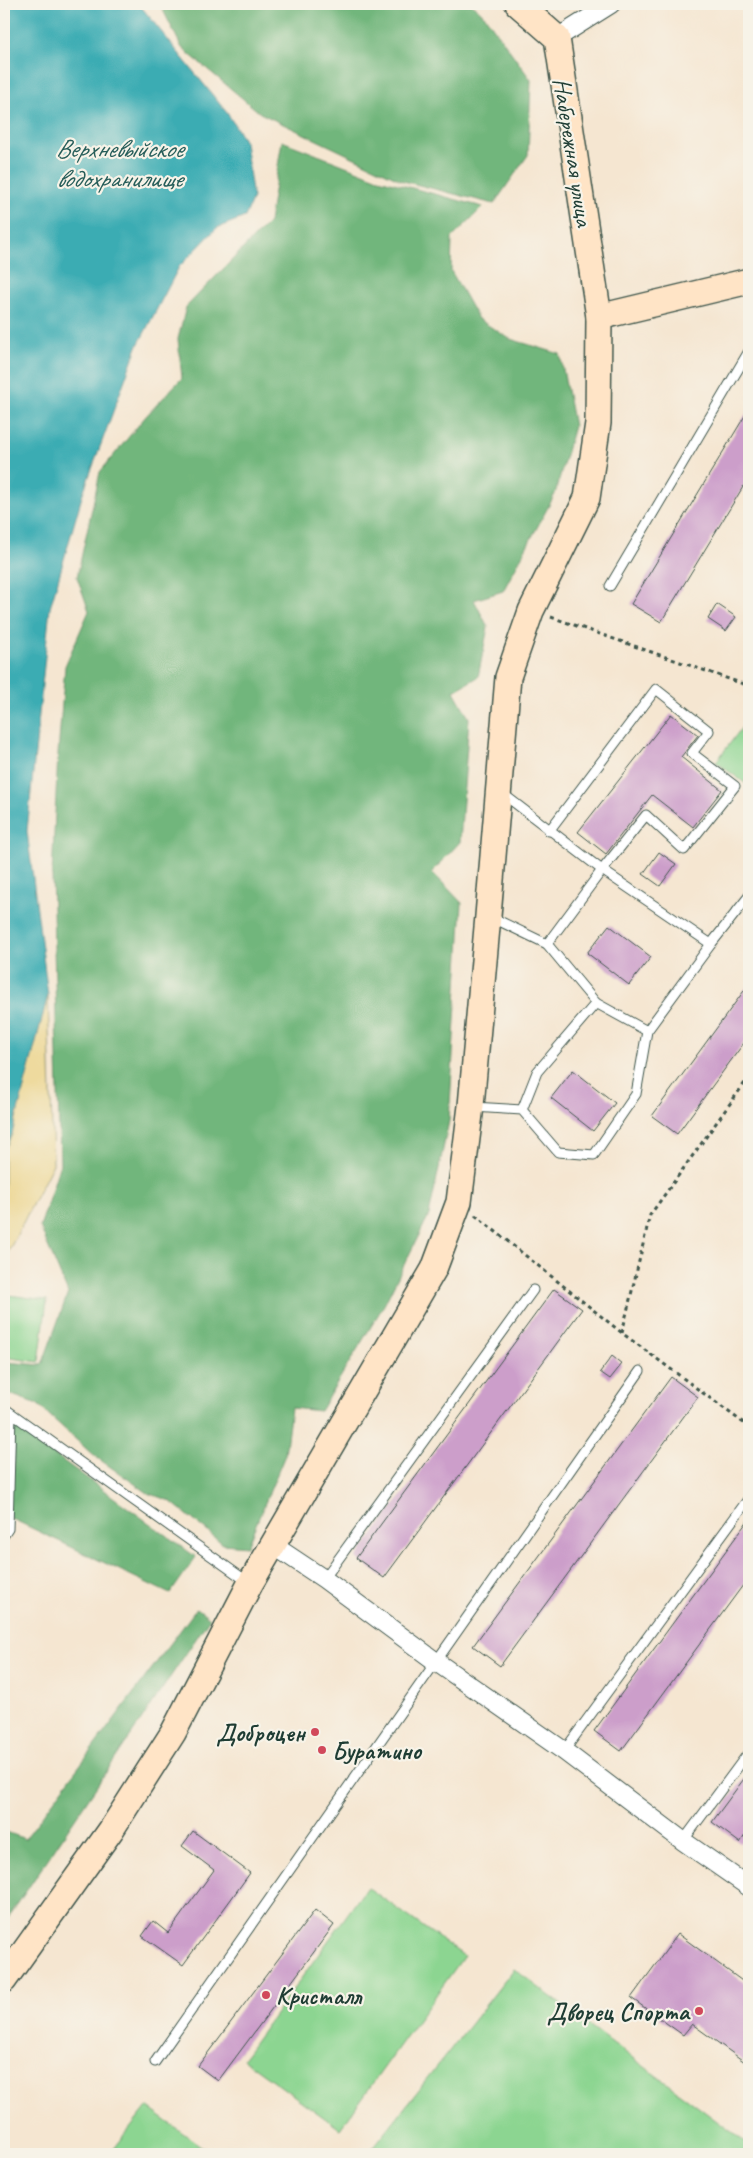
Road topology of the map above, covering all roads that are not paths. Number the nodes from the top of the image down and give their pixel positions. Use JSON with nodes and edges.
{"nodes":[{"id":1,"x":518,"y":4,"type":"edge"},
{"id":2,"x":611,"y":4,"type":"edge"},
{"id":3,"x":557,"y":38,"type":"junction"},
{"id":4,"x":749,"y":281,"type":"edge"},
{"id":5,"x":599,"y":317,"type":"junction"},
{"id":6,"x":749,"y":352,"type":"edge"},
{"id":7,"x":610,"y":586,"type":"dead end"},
{"id":8,"x":498,"y":790,"type":"junction"},
{"id":9,"x":548,"y":831,"type":"junction"},
{"id":10,"x":602,"y":870,"type":"junction"},
{"id":11,"x":749,"y":896,"type":"edge"},
{"id":12,"x":488,"y":916,"type":"junction"},
{"id":13,"x":547,"y":944,"type":"junction"},
{"id":14,"x":711,"y":944,"type":"junction"},
{"id":15,"x":596,"y":1003,"type":"junction"},
{"id":16,"x":647,"y":1031,"type":"junction"},
{"id":17,"x":470,"y":1106,"type":"junction"},
{"id":18,"x":522,"y":1110,"type":"junction"},
{"id":19,"x":533,"y":1290,"type":"dead end"},
{"id":20,"x":640,"y":1371,"type":"dead end"},
{"id":21,"x":8,"y":1411,"type":"edge"},
{"id":22,"x":749,"y":1498,"type":"edge"},
{"id":23,"x":4,"y":1535,"type":"edge"},
{"id":24,"x":273,"y":1545,"type":"junction"},
{"id":25,"x":324,"y":1579,"type":"junction"},
{"id":26,"x":250,"y":1584,"type":"junction"},
{"id":27,"x":435,"y":1661,"type":"junction"},
{"id":28,"x":564,"y":1751,"type":"junction"},
{"id":29,"x":749,"y":1752,"type":"edge"},
{"id":30,"x":683,"y":1841,"type":"junction"},
{"id":31,"x":749,"y":1887,"type":"edge"},
{"id":32,"x":4,"y":1980,"type":"edge"},
{"id":33,"x":155,"y":2062,"type":"dead end"}],
"edges":[{"from":1,"to":3,"type":"street"},
{"from":2,"to":3,"type":"street"},
{"from":3,"to":5,"type":"street","name":"Набережная улица"},
{"from":4,"to":5,"type":"street"},
{"from":5,"to":8,"type":"street","name":"Набережная улица"},
{"from":6,"to":7,"type":"lane"},
{"from":8,"to":9,"type":"lane"},
{"from":8,"to":12,"type":"street","name":"Набережная улица"},
{"from":9,"to":10,"type":"lane"},
{"from":9,"to":10,"type":"lane"},
{"from":10,"to":13,"type":"lane"},
{"from":10,"to":14,"type":"lane"},
{"from":11,"to":14,"type":"lane"},
{"from":12,"to":13,"type":"lane"},
{"from":12,"to":17,"type":"street","name":"Набережная улица"},
{"from":13,"to":15,"type":"lane"},
{"from":14,"to":16,"type":"lane"},
{"from":15,"to":16,"type":"lane"},
{"from":15,"to":18,"type":"lane"},
{"from":16,"to":18,"type":"lane"},
{"from":17,"to":18,"type":"lane"},
{"from":17,"to":24,"type":"street","name":"Набережная улица"},
{"from":19,"to":25,"type":"lane"},
{"from":20,"to":27,"type":"lane"},
{"from":21,"to":23,"type":"lane"},
{"from":21,"to":26,"type":"lane"},
{"from":22,"to":28,"type":"lane"},
{"from":24,"to":25,"type":"street"},
{"from":24,"to":26,"type":"street","name":"Набережная улица"},
{"from":25,"to":27,"type":"street"},
{"from":26,"to":32,"type":"street","name":"Набережная улица"},
{"from":27,"to":28,"type":"street"},
{"from":27,"to":33,"type":"lane"},
{"from":28,"to":30,"type":"street"},
{"from":29,"to":30,"type":"lane"},
{"from":30,"to":31,"type":"street"}]}
